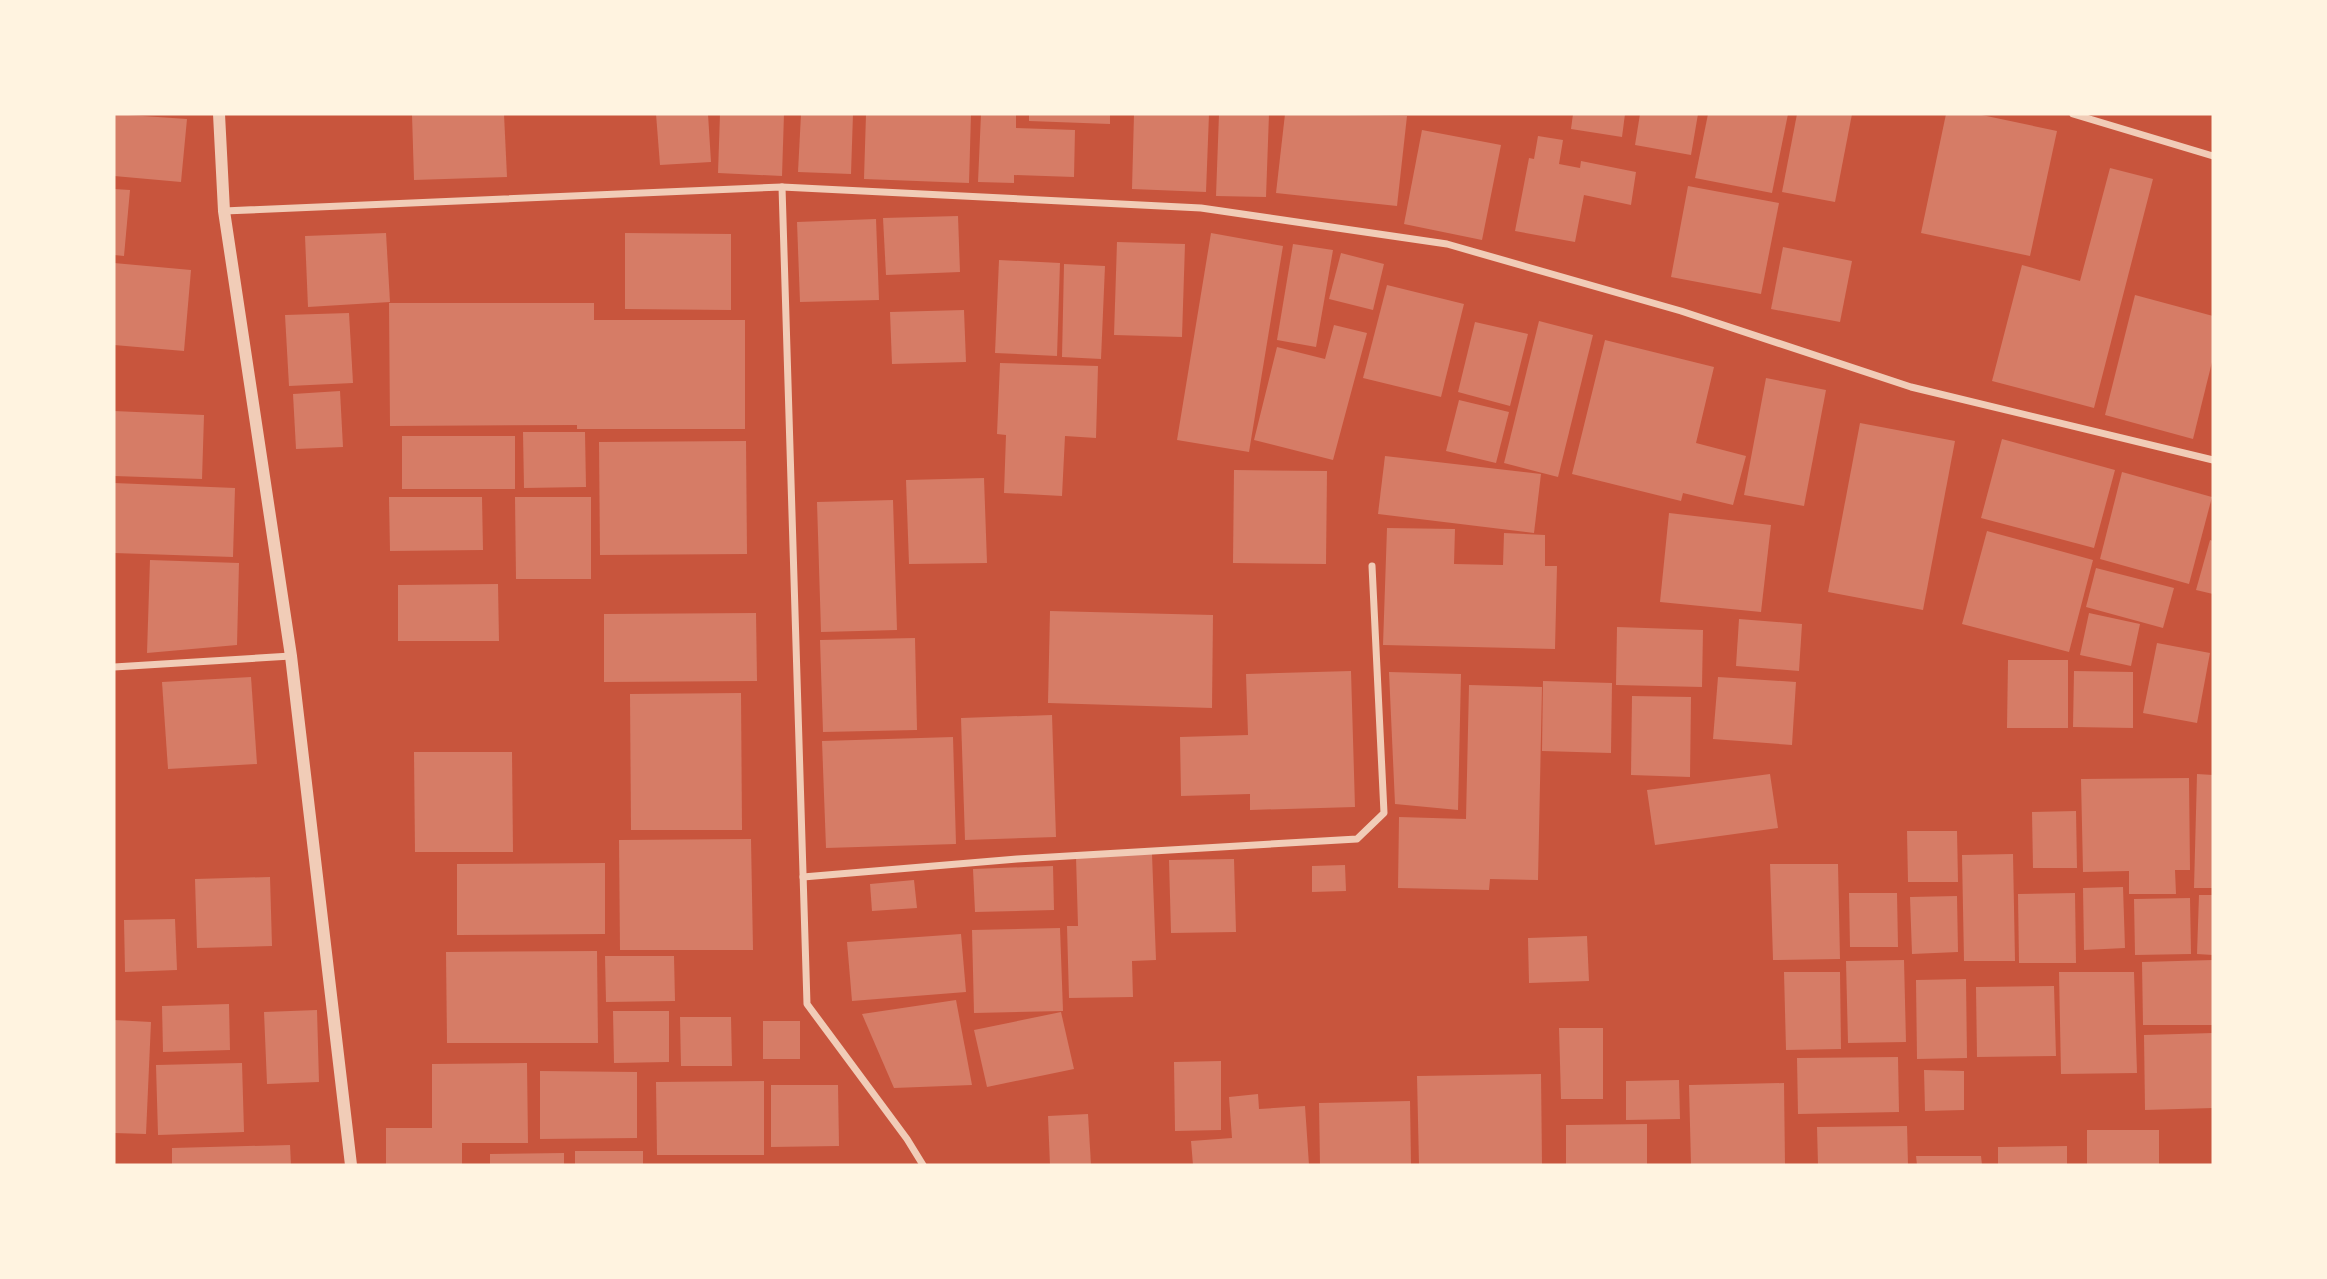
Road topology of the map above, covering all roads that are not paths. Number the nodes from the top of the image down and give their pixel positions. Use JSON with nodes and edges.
{"nodes":[{"id":1,"x":219,"y":114,"type":"edge"},
{"id":2,"x":2073,"y":114,"type":"edge"},
{"id":3,"x":2213,"y":156,"type":"edge"},
{"id":4,"x":782,"y":187,"type":"junction"},
{"id":5,"x":224,"y":211,"type":"junction"},
{"id":6,"x":2213,"y":460,"type":"edge"},
{"id":7,"x":1372,"y":566,"type":"dead end"},
{"id":8,"x":291,"y":656,"type":"junction"},
{"id":9,"x":114,"y":667,"type":"edge"},
{"id":10,"x":803,"y":877,"type":"junction"},
{"id":11,"x":351,"y":1165,"type":"edge"},
{"id":12,"x":923,"y":1165,"type":"edge"}],
"edges":[{"from":1,"to":5,"type":"street"},
{"from":2,"to":3,"type":"street"},
{"from":4,"to":5,"type":"street"},
{"from":4,"to":6,"type":"street"},
{"from":4,"to":10,"type":"street"},
{"from":5,"to":8,"type":"street"},
{"from":7,"to":10,"type":"street"},
{"from":8,"to":9,"type":"street"},
{"from":8,"to":11,"type":"street"},
{"from":10,"to":12,"type":"street"}]}
